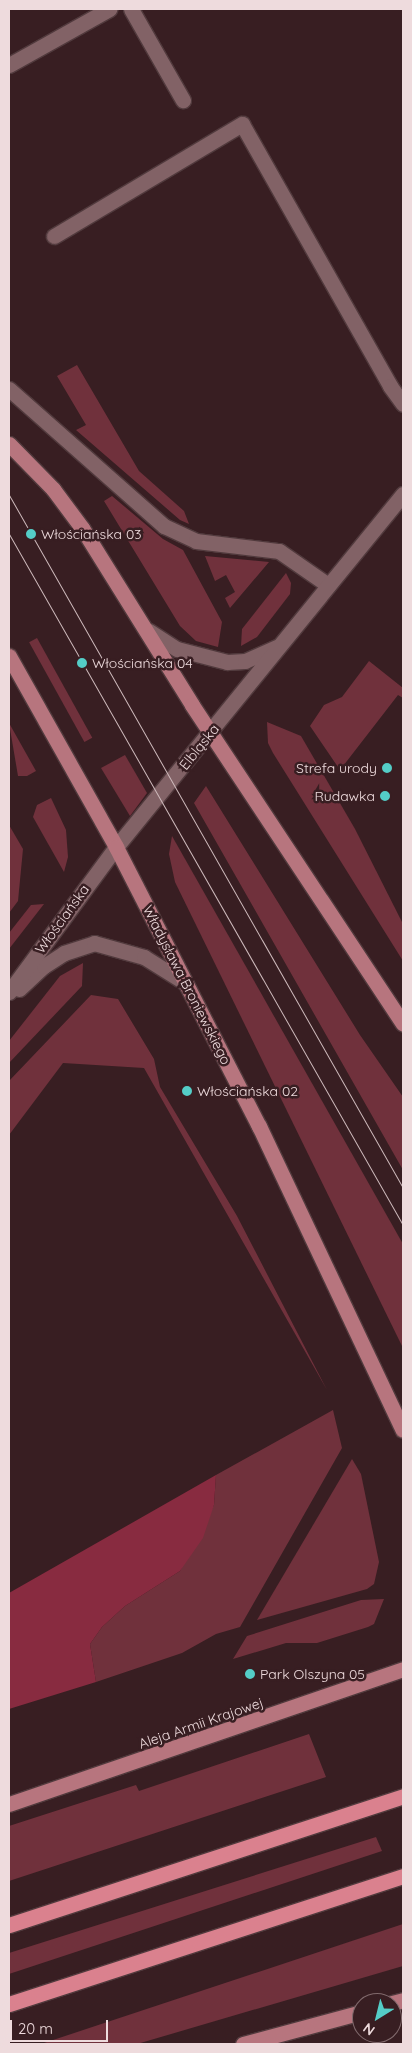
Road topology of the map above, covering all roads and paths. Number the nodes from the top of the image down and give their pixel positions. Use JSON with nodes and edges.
{"nodes":[{"id":1,"x":109,"y":9,"type":"edge"},
{"id":2,"x":131,"y":9,"type":"edge"},
{"id":3,"x":9,"y":65,"type":"edge"},
{"id":4,"x":183,"y":100,"type":"dead end"},
{"id":5,"x":54,"y":236,"type":"dead end"},
{"id":6,"x":9,"y":389,"type":"edge"},
{"id":7,"x":403,"y":404,"type":"edge"},
{"id":8,"x":9,"y":444,"type":"edge"},
{"id":9,"x":403,"y":494,"type":"edge"},
{"id":10,"x":328,"y":585,"type":"junction"},
{"id":11,"x":149,"y":631,"type":"junction"},
{"id":12,"x":281,"y":645,"type":"junction"},
{"id":13,"x":9,"y":656,"type":"edge"},
{"id":14,"x":211,"y":733,"type":"junction"},
{"id":15,"x":116,"y":847,"type":"junction"},
{"id":16,"x":184,"y":982,"type":"junction"},
{"id":17,"x":9,"y":992,"type":"edge"},
{"id":18,"x":9,"y":999,"type":"edge"},
{"id":19,"x":403,"y":1024,"type":"edge"},
{"id":20,"x":403,"y":1430,"type":"edge"},
{"id":21,"x":403,"y":1669,"type":"edge"},
{"id":22,"x":402,"y":1797,"type":"edge"},
{"id":23,"x":9,"y":1804,"type":"edge"},
{"id":24,"x":403,"y":1876,"type":"edge"},
{"id":25,"x":9,"y":1925,"type":"edge"},
{"id":26,"x":9,"y":2004,"type":"edge"},
{"id":27,"x":352,"y":2015,"type":"edge"},
{"id":28,"x":243,"y":2044,"type":"edge"}],
"edges":[{"from":1,"to":3,"type":"street"},
{"from":2,"to":4,"type":"street"},
{"from":5,"to":7,"type":"street"},
{"from":6,"to":10,"type":"street"},
{"from":8,"to":11,"type":"main road"},
{"from":9,"to":10,"type":"street","name":"Elbląska"},
{"from":10,"to":12,"type":"street","name":"Elbląska"},
{"from":11,"to":12,"type":"street","name":"Elbląska"},
{"from":11,"to":14,"type":"main road"},
{"from":12,"to":14,"type":"street","name":"Elbląska"},
{"from":13,"to":15,"type":"main road","name":"Władysława Broniewskiego"},
{"from":14,"to":15,"type":"street","name":"Elbląska"},
{"from":14,"to":19,"type":"main road"},
{"from":15,"to":16,"type":"main road","name":"Władysława Broniewskiego"},
{"from":15,"to":17,"type":"street","name":"Włościańska"},
{"from":16,"to":18,"type":"street","name":"Włościańska"},
{"from":16,"to":20,"type":"main road","name":"Władysława Broniewskiego"},
{"from":21,"to":23,"type":"main road","name":"Aleja Armii Krajowej"},
{"from":22,"to":25,"type":"highway"},
{"from":24,"to":26,"type":"highway"},
{"from":27,"to":28,"type":"main road"}]}
